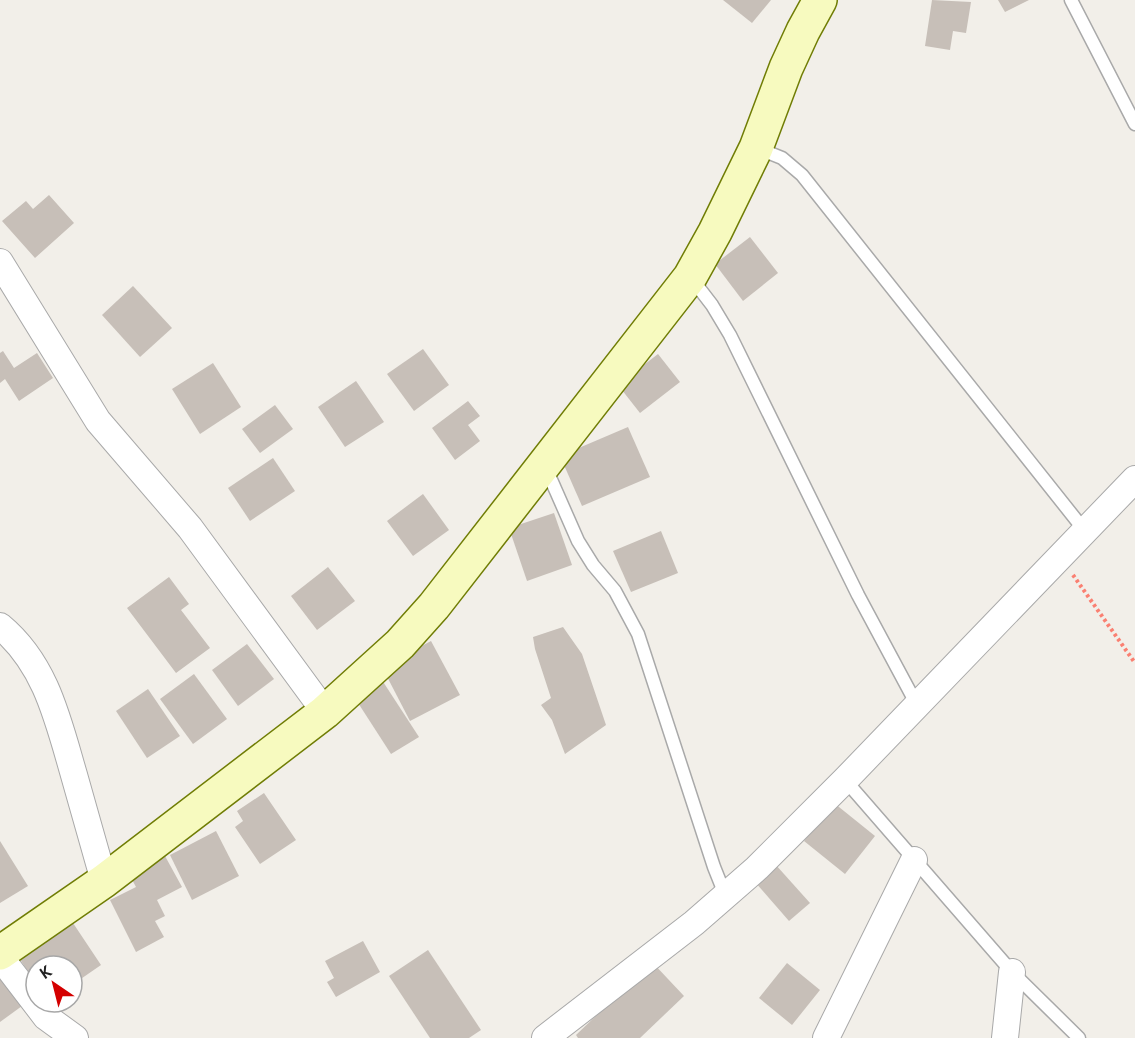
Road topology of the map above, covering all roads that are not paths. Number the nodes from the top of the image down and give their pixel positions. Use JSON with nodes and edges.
{"nodes":[{"id":1,"x":820,"y":0,"type":"edge"},
{"id":2,"x":1071,"y":0,"type":"edge"},
{"id":3,"x":1135,"y":124,"type":"edge"},
{"id":4,"x":756,"y":148,"type":"junction"},
{"id":5,"x":0,"y":262,"type":"edge"},
{"id":6,"x":690,"y":277,"type":"junction"},
{"id":7,"x":544,"y":463,"type":"junction"},
{"id":8,"x":1135,"y":479,"type":"edge"},
{"id":9,"x":1085,"y":531,"type":"junction"},
{"id":10,"x":0,"y":626,"type":"edge"},
{"id":11,"x":917,"y":705,"type":"junction"},
{"id":12,"x":325,"y":712,"type":"junction"},
{"id":13,"x":845,"y":780,"type":"junction"},
{"id":14,"x":914,"y":860,"type":"junction"},
{"id":15,"x":104,"y":881,"type":"junction"},
{"id":16,"x":726,"y":897,"type":"junction"},
{"id":17,"x":0,"y":955,"type":"edge"},
{"id":18,"x":1012,"y":972,"type":"junction"},
{"id":19,"x":75,"y":1038,"type":"edge"},
{"id":20,"x":545,"y":1038,"type":"edge"},
{"id":21,"x":826,"y":1038,"type":"edge"},
{"id":22,"x":1005,"y":1038,"type":"edge"},
{"id":23,"x":1079,"y":1038,"type":"edge"}],
"edges":[{"from":1,"to":4,"type":"street"},
{"from":2,"to":3,"type":"lane"},
{"from":4,"to":6,"type":"street"},
{"from":4,"to":9,"type":"lane"},
{"from":5,"to":12,"type":"street"},
{"from":6,"to":7,"type":"street"},
{"from":6,"to":11,"type":"lane"},
{"from":7,"to":12,"type":"street"},
{"from":7,"to":16,"type":"lane"},
{"from":8,"to":9,"type":"street"},
{"from":9,"to":11,"type":"street"},
{"from":10,"to":15,"type":"street"},
{"from":11,"to":13,"type":"street"},
{"from":12,"to":15,"type":"street"},
{"from":13,"to":14,"type":"lane"},
{"from":13,"to":16,"type":"street"},
{"from":14,"to":18,"type":"lane"},
{"from":14,"to":21,"type":"street"},
{"from":15,"to":17,"type":"street"},
{"from":16,"to":20,"type":"street"},
{"from":17,"to":19,"type":"street"},
{"from":18,"to":22,"type":"street"},
{"from":18,"to":23,"type":"lane"}]}
